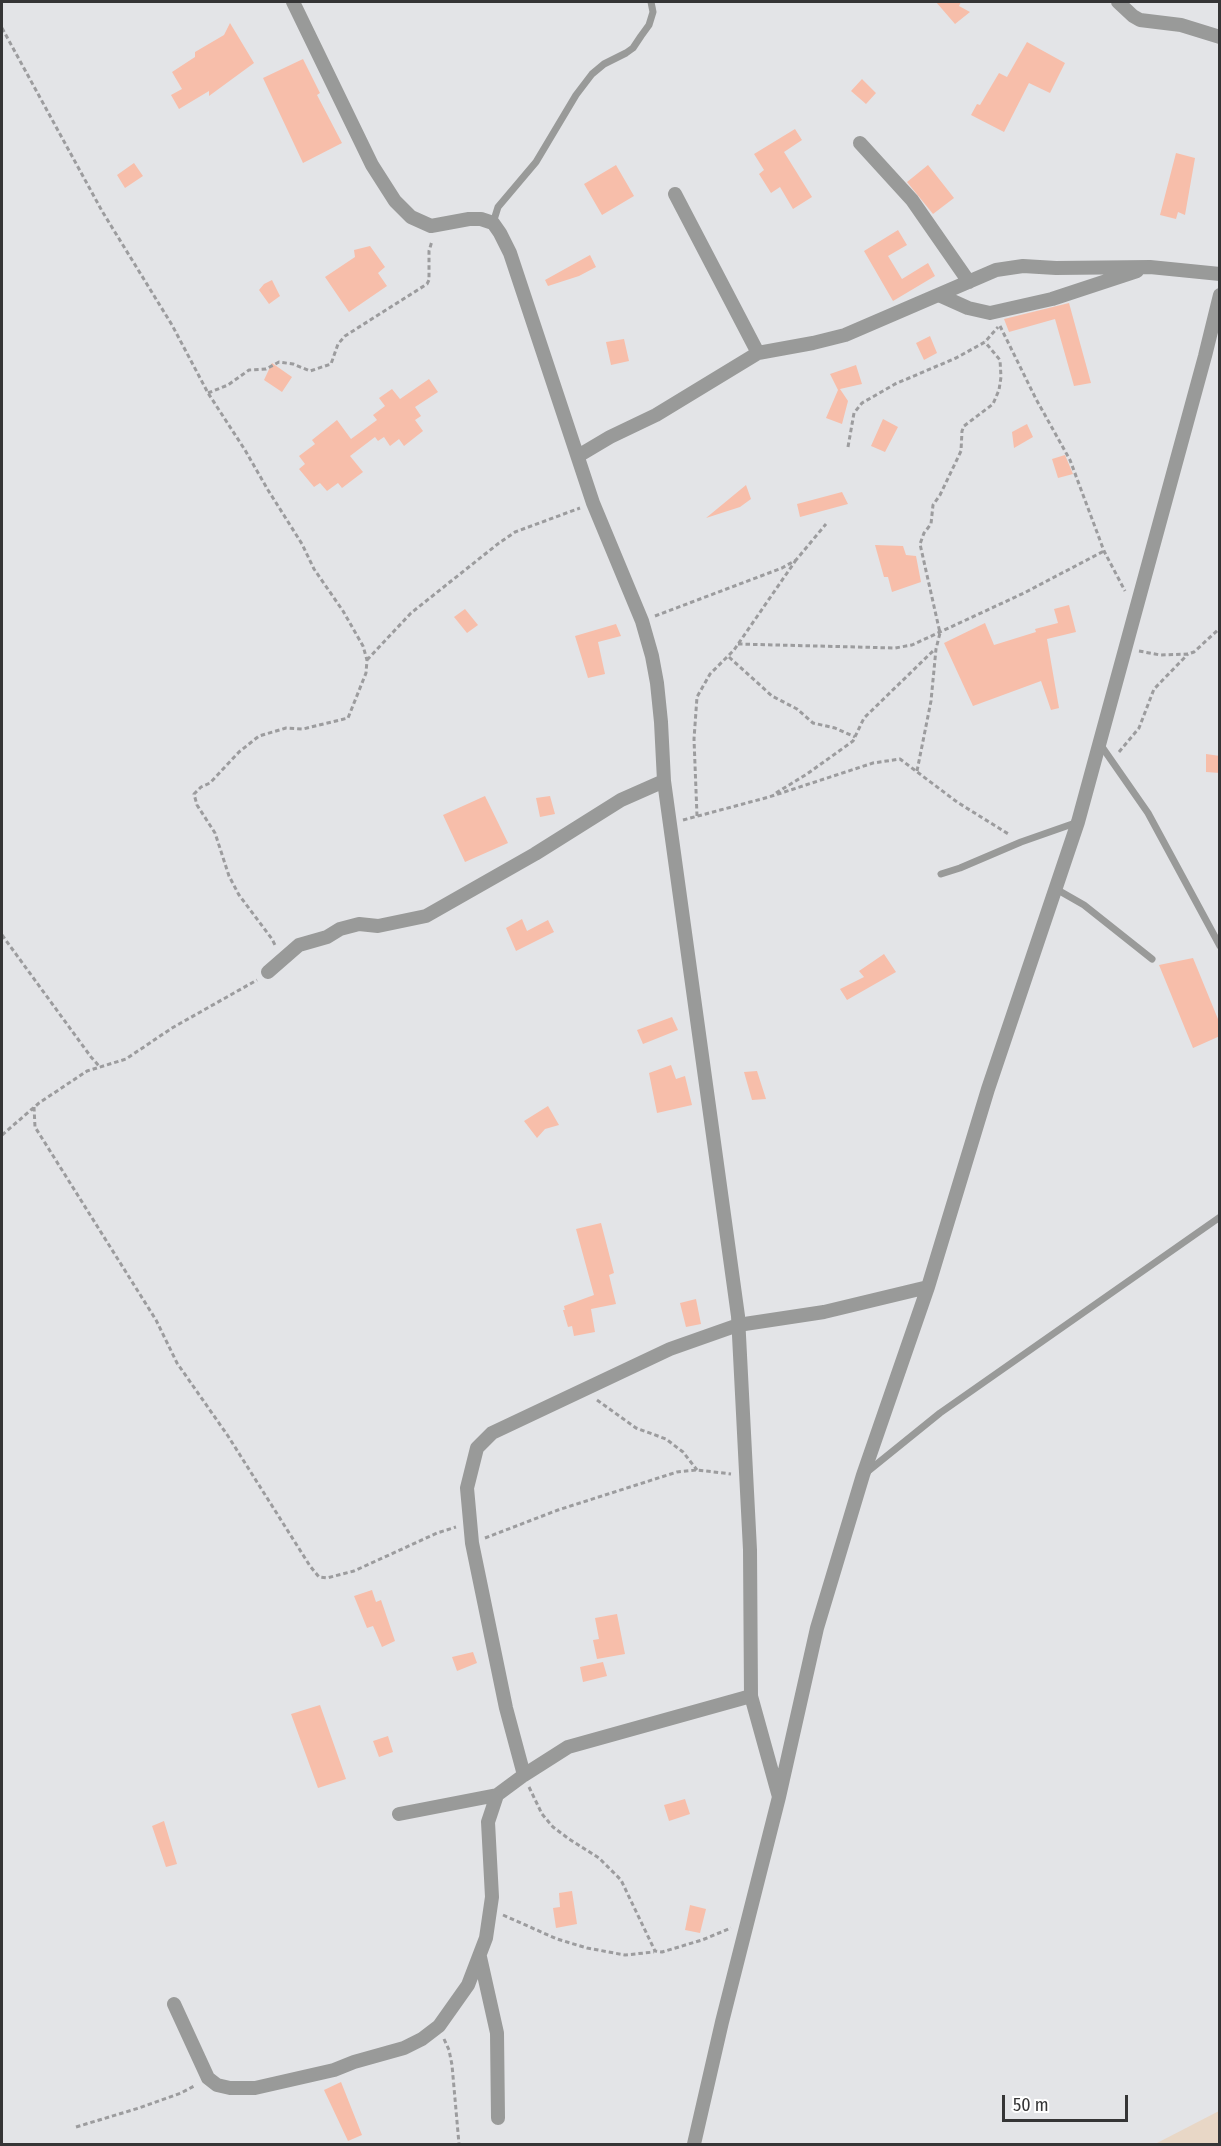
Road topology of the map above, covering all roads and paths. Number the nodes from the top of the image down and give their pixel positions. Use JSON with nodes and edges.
{"nodes":[{"id":1,"x":293,"y":2,"type":"edge"},
{"id":2,"x":651,"y":2,"type":"edge"},
{"id":3,"x":1118,"y":2,"type":"edge"},
{"id":4,"x":2,"y":28,"type":"edge"},
{"id":5,"x":1220,"y":37,"type":"edge"},
{"id":6,"x":860,"y":143,"type":"dead end"},
{"id":7,"x":675,"y":194,"type":"dead end"},
{"id":8,"x":493,"y":223,"type":"junction"},
{"id":9,"x":436,"y":226,"type":"junction"},
{"id":10,"x":1150,"y":267,"type":"junction"},
{"id":11,"x":1220,"y":274,"type":"edge"},
{"id":12,"x":969,"y":282,"type":"junction"},
{"id":13,"x":939,"y":295,"type":"junction"},
{"id":14,"x":1220,"y":295,"type":"edge"},
{"id":15,"x":990,"y":313,"type":"junction"},
{"id":16,"x":999,"y":326,"type":"junction"},
{"id":17,"x":985,"y":342,"type":"junction"},
{"id":18,"x":758,"y":353,"type":"junction"},
{"id":19,"x":208,"y":393,"type":"junction"},
{"id":20,"x":848,"y":447,"type":"dead end"},
{"id":21,"x":578,"y":456,"type":"junction"},
{"id":22,"x":593,"y":503,"type":"junction"},
{"id":23,"x":826,"y":524,"type":"dead end"},
{"id":24,"x":1104,"y":551,"type":"junction"},
{"id":25,"x":796,"y":560,"type":"junction"},
{"id":26,"x":1136,"y":610,"type":"junction"},
{"id":27,"x":642,"y":621,"type":"junction"},
{"id":28,"x":1220,"y":628,"type":"edge"},
{"id":29,"x":940,"y":633,"type":"junction"},
{"id":30,"x":738,"y":644,"type":"junction"},
{"id":31,"x":1126,"y":648,"type":"junction"},
{"id":32,"x":936,"y":649,"type":"junction"},
{"id":33,"x":1188,"y":654,"type":"junction"},
{"id":34,"x":729,"y":657,"type":"junction"},
{"id":35,"x":367,"y":660,"type":"junction"},
{"id":36,"x":855,"y":737,"type":"junction"},
{"id":37,"x":1100,"y":744,"type":"junction"},
{"id":38,"x":1111,"y":760,"type":"junction"},
{"id":39,"x":917,"y":771,"type":"junction"},
{"id":40,"x":664,"y":781,"type":"junction"},
{"id":41,"x":769,"y":797,"type":"junction"},
{"id":42,"x":697,"y":816,"type":"junction"},
{"id":43,"x":1078,"y":822,"type":"junction"},
{"id":44,"x":670,"y":824,"type":"junction"},
{"id":45,"x":1021,"y":842,"type":"junction"},
{"id":46,"x":941,"y":874,"type":"dead end"},
{"id":47,"x":1056,"y":889,"type":"junction"},
{"id":48,"x":2,"y":935,"type":"edge"},
{"id":49,"x":1220,"y":946,"type":"edge"},
{"id":50,"x":1152,"y":959,"type":"dead end"},
{"id":51,"x":280,"y":960,"type":"junction"},
{"id":52,"x":268,"y":972,"type":"joint"},
{"id":53,"x":100,"y":1066,"type":"junction"},
{"id":54,"x":34,"y":1107,"type":"junction"},
{"id":55,"x":2,"y":1135,"type":"edge"},
{"id":56,"x":1220,"y":1217,"type":"edge"},
{"id":57,"x":928,"y":1287,"type":"junction"},
{"id":58,"x":738,"y":1325,"type":"junction"},
{"id":59,"x":584,"y":1389,"type":"junction"},
{"id":60,"x":697,"y":1470,"type":"junction"},
{"id":61,"x":746,"y":1475,"type":"junction"},
{"id":62,"x":863,"y":1475,"type":"junction"},
{"id":63,"x":471,"y":1528,"type":"junction"},
{"id":64,"x":472,"y":1543,"type":"junction"},
{"id":65,"x":752,"y":1696,"type":"junction"},
{"id":66,"x":524,"y":1775,"type":"junction"},
{"id":67,"x":497,"y":1795,"type":"junction"},
{"id":68,"x":779,"y":1797,"type":"junction"},
{"id":69,"x":399,"y":1814,"type":"dead end"},
{"id":70,"x":491,"y":1909,"type":"junction"},
{"id":71,"x":747,"y":1921,"type":"junction"},
{"id":72,"x":656,"y":1952,"type":"junction"},
{"id":73,"x":480,"y":1957,"type":"junction"},
{"id":74,"x":174,"y":2004,"type":"dead end"},
{"id":75,"x":439,"y":2026,"type":"junction"},
{"id":76,"x":208,"y":2078,"type":"junction"},
{"id":77,"x":498,"y":2118,"type":"dead end"},
{"id":78,"x":76,"y":2127,"type":"dead end"},
{"id":79,"x":459,"y":2145,"type":"edge"},
{"id":80,"x":694,"y":2145,"type":"edge"}],
"edges":[{"from":1,"to":9,"type":"street"},
{"from":2,"to":8,"type":"lane"},
{"from":3,"to":5,"type":"street"},
{"from":4,"to":19,"type":"path"},
{"from":6,"to":12,"type":"street"},
{"from":7,"to":18,"type":"street"},
{"from":8,"to":9,"type":"street"},
{"from":8,"to":21,"type":"street"},
{"from":9,"to":19,"type":"path"},
{"from":10,"to":11,"type":"street"},
{"from":10,"to":12,"type":"street"},
{"from":10,"to":15,"type":"street"},
{"from":12,"to":13,"type":"street"},
{"from":13,"to":15,"type":"street"},
{"from":13,"to":18,"type":"street"},
{"from":14,"to":26,"type":"street"},
{"from":15,"to":16,"type":"path"},
{"from":16,"to":17,"type":"path"},
{"from":16,"to":24,"type":"path"},
{"from":17,"to":20,"type":"path"},
{"from":17,"to":29,"type":"path"},
{"from":18,"to":21,"type":"street"},
{"from":19,"to":35,"type":"path"},
{"from":21,"to":22,"type":"street"},
{"from":22,"to":27,"type":"street"},
{"from":22,"to":35,"type":"path"},
{"from":23,"to":25,"type":"path"},
{"from":24,"to":26,"type":"path"},
{"from":24,"to":29,"type":"path"},
{"from":25,"to":27,"type":"path"},
{"from":25,"to":30,"type":"path"},
{"from":26,"to":31,"type":"street"},
{"from":27,"to":40,"type":"street"},
{"from":28,"to":33,"type":"path"},
{"from":29,"to":30,"type":"path"},
{"from":29,"to":32,"type":"path"},
{"from":30,"to":34,"type":"path"},
{"from":31,"to":33,"type":"path"},
{"from":31,"to":37,"type":"street"},
{"from":32,"to":36,"type":"path"},
{"from":32,"to":39,"type":"path"},
{"from":33,"to":38,"type":"path"},
{"from":34,"to":36,"type":"path"},
{"from":34,"to":42,"type":"path"},
{"from":35,"to":51,"type":"path"},
{"from":36,"to":41,"type":"path"},
{"from":37,"to":38,"type":"lane"},
{"from":37,"to":43,"type":"street"},
{"from":38,"to":49,"type":"lane"},
{"from":39,"to":41,"type":"path"},
{"from":39,"to":45,"type":"path"},
{"from":40,"to":44,"type":"street"},
{"from":40,"to":51,"type":"street"},
{"from":41,"to":42,"type":"path"},
{"from":42,"to":44,"type":"path"},
{"from":43,"to":45,"type":"lane"},
{"from":43,"to":47,"type":"street"},
{"from":44,"to":58,"type":"street"},
{"from":45,"to":46,"type":"lane"},
{"from":47,"to":50,"type":"lane"},
{"from":47,"to":57,"type":"street"},
{"from":48,"to":53,"type":"path"},
{"from":51,"to":52,"type":"street"},
{"from":52,"to":53,"type":"path"},
{"from":53,"to":54,"type":"path"},
{"from":54,"to":55,"type":"path"},
{"from":54,"to":63,"type":"path"},
{"from":56,"to":62,"type":"lane"},
{"from":57,"to":58,"type":"street"},
{"from":57,"to":62,"type":"street"},
{"from":58,"to":59,"type":"street"},
{"from":58,"to":61,"type":"street"},
{"from":59,"to":60,"type":"path"},
{"from":59,"to":63,"type":"street"},
{"from":60,"to":61,"type":"path"},
{"from":60,"to":64,"type":"path"},
{"from":61,"to":65,"type":"street"},
{"from":62,"to":68,"type":"street"},
{"from":63,"to":64,"type":"street"},
{"from":64,"to":66,"type":"street"},
{"from":65,"to":66,"type":"street"},
{"from":65,"to":68,"type":"street"},
{"from":66,"to":67,"type":"street"},
{"from":66,"to":72,"type":"path"},
{"from":67,"to":69,"type":"street"},
{"from":67,"to":70,"type":"street"},
{"from":68,"to":71,"type":"street"},
{"from":70,"to":72,"type":"path"},
{"from":70,"to":73,"type":"street"},
{"from":71,"to":72,"type":"path"},
{"from":71,"to":80,"type":"street"},
{"from":73,"to":75,"type":"street"},
{"from":73,"to":77,"type":"street"},
{"from":74,"to":76,"type":"street"},
{"from":75,"to":76,"type":"street"},
{"from":75,"to":79,"type":"path"},
{"from":76,"to":78,"type":"path"}]}
